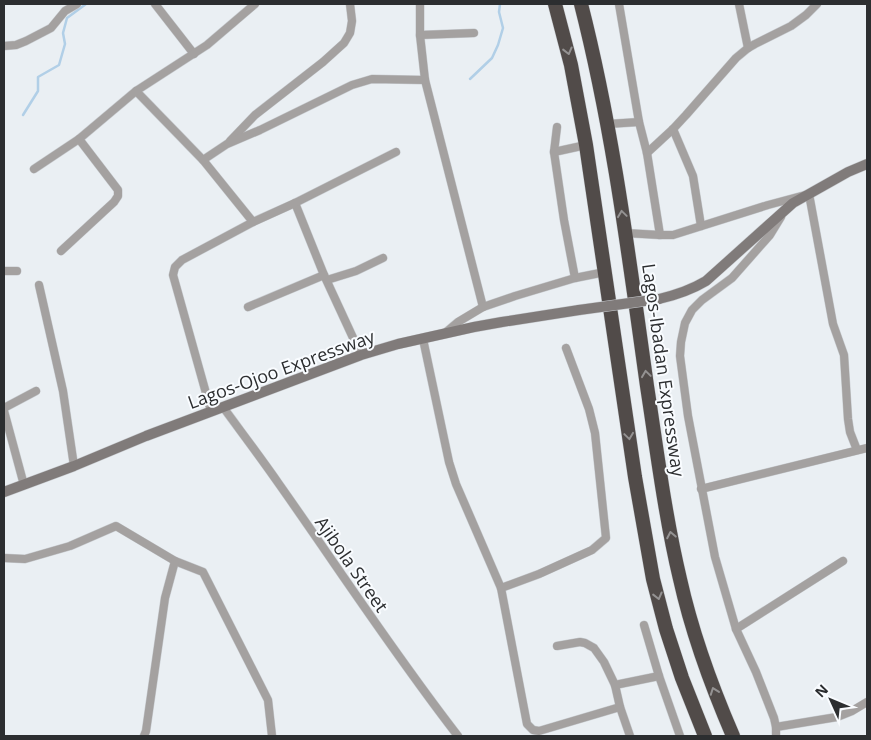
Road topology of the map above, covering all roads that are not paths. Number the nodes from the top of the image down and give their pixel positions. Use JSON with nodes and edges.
{"nodes":[{"id":1,"x":77,"y":4,"type":"edge"},
{"id":2,"x":155,"y":4,"type":"edge"},
{"id":3,"x":254,"y":4,"type":"edge"},
{"id":4,"x":350,"y":4,"type":"edge"},
{"id":5,"x":420,"y":4,"type":"edge"},
{"id":6,"x":555,"y":4,"type":"edge"},
{"id":7,"x":581,"y":4,"type":"edge"},
{"id":8,"x":619,"y":4,"type":"edge"},
{"id":9,"x":739,"y":4,"type":"edge"},
{"id":10,"x":817,"y":4,"type":"edge"},
{"id":11,"x":474,"y":33,"type":"dead end"},
{"id":12,"x":420,"y":35,"type":"junction"},
{"id":13,"x":4,"y":46,"type":"edge"},
{"id":14,"x":748,"y":48,"type":"junction"},
{"id":15,"x":194,"y":54,"type":"junction"},
{"id":16,"x":425,"y":80,"type":"junction"},
{"id":17,"x":136,"y":91,"type":"junction"},
{"id":18,"x":639,"y":122,"type":"junction"},
{"id":19,"x":608,"y":124,"type":"junction"},
{"id":20,"x":557,"y":127,"type":"dead end"},
{"id":21,"x":673,"y":130,"type":"junction"},
{"id":22,"x":79,"y":139,"type":"junction"},
{"id":23,"x":226,"y":144,"type":"junction"},
{"id":24,"x":586,"y":145,"type":"junction"},
{"id":25,"x":396,"y":152,"type":"dead end"},
{"id":26,"x":554,"y":152,"type":"junction"},
{"id":27,"x":647,"y":153,"type":"junction"},
{"id":28,"x":203,"y":160,"type":"junction"},
{"id":29,"x":867,"y":164,"type":"edge"},
{"id":30,"x":34,"y":168,"type":"dead end"},
{"id":31,"x":809,"y":194,"type":"junction"},
{"id":32,"x":295,"y":203,"type":"junction"},
{"id":33,"x":786,"y":209,"type":"junction"},
{"id":34,"x":253,"y":222,"type":"junction"},
{"id":35,"x":701,"y":226,"type":"junction"},
{"id":36,"x":625,"y":233,"type":"junction"},
{"id":37,"x":660,"y":235,"type":"junction"},
{"id":38,"x":61,"y":251,"type":"dead end"},
{"id":39,"x":383,"y":258,"type":"dead end"},
{"id":40,"x":4,"y":271,"type":"edge"},
{"id":41,"x":18,"y":271,"type":"dead end"},
{"id":42,"x":605,"y":272,"type":"junction"},
{"id":43,"x":325,"y":278,"type":"junction"},
{"id":44,"x":575,"y":278,"type":"junction"},
{"id":45,"x":39,"y":285,"type":"dead end"},
{"id":46,"x":248,"y":307,"type":"dead end"},
{"id":47,"x":483,"y":307,"type":"junction"},
{"id":48,"x":442,"y":335,"type":"junction"},
{"id":49,"x":424,"y":339,"type":"junction"},
{"id":50,"x":566,"y":348,"type":"dead end"},
{"id":51,"x":361,"y":355,"type":"junction"},
{"id":52,"x":36,"y":391,"type":"dead end"},
{"id":53,"x":223,"y":407,"type":"junction"},
{"id":54,"x":4,"y":410,"type":"edge"},
{"id":55,"x":211,"y":411,"type":"junction"},
{"id":56,"x":867,"y":448,"type":"edge"},
{"id":57,"x":857,"y":450,"type":"junction"},
{"id":58,"x":74,"y":466,"type":"junction"},
{"id":59,"x":24,"y":485,"type":"junction"},
{"id":60,"x":701,"y":489,"type":"junction"},
{"id":61,"x":4,"y":492,"type":"edge"},
{"id":62,"x":4,"y":558,"type":"edge"},
{"id":63,"x":175,"y":561,"type":"junction"},
{"id":64,"x":843,"y":561,"type":"dead end"},
{"id":65,"x":501,"y":588,"type":"junction"},
{"id":66,"x":644,"y":625,"type":"dead end"},
{"id":67,"x":736,"y":629,"type":"junction"},
{"id":68,"x":558,"y":646,"type":"dead end"},
{"id":69,"x":659,"y":676,"type":"junction"},
{"id":70,"x":615,"y":685,"type":"junction"},
{"id":71,"x":867,"y":702,"type":"edge"},
{"id":72,"x":620,"y":707,"type":"junction"},
{"id":73,"x":776,"y":726,"type":"junction"},
{"id":74,"x":552,"y":727,"type":"junction"},
{"id":75,"x":144,"y":736,"type":"edge"},
{"id":76,"x":272,"y":736,"type":"edge"},
{"id":77,"x":458,"y":736,"type":"edge"},
{"id":78,"x":554,"y":736,"type":"edge"},
{"id":79,"x":630,"y":736,"type":"edge"},
{"id":80,"x":680,"y":736,"type":"edge"},
{"id":81,"x":705,"y":736,"type":"edge"},
{"id":82,"x":733,"y":736,"type":"edge"},
{"id":83,"x":776,"y":736,"type":"edge"}],
"edges":[{"from":1,"to":13,"type":"street"},
{"from":2,"to":15,"type":"street"},
{"from":3,"to":15,"type":"street"},
{"from":4,"to":23,"type":"street"},
{"from":5,"to":12,"type":"street"},
{"from":6,"to":24,"type":"highway","one_way":true},
{"from":7,"to":19,"type":"highway","name":"Lagos-Ibadan Expressway"},
{"from":8,"to":18,"type":"street"},
{"from":9,"to":14,"type":"street"},
{"from":10,"to":14,"type":"street"},
{"from":11,"to":12,"type":"street"},
{"from":12,"to":16,"type":"street"},
{"from":14,"to":21,"type":"street"},
{"from":15,"to":17,"type":"street"},
{"from":16,"to":23,"type":"street"},
{"from":16,"to":47,"type":"street"},
{"from":17,"to":22,"type":"street"},
{"from":17,"to":28,"type":"street"},
{"from":18,"to":19,"type":"street"},
{"from":18,"to":27,"type":"street"},
{"from":36,"to":19,"type":"highway","name":"Lagos-Ibadan Expressway","one_way":true},
{"from":20,"to":26,"type":"street"},
{"from":21,"to":27,"type":"street"},
{"from":21,"to":35,"type":"street"},
{"from":22,"to":30,"type":"street"},
{"from":22,"to":38,"type":"street"},
{"from":23,"to":28,"type":"street"},
{"from":24,"to":26,"type":"street"},
{"from":24,"to":42,"type":"highway"},
{"from":25,"to":32,"type":"street"},
{"from":26,"to":44,"type":"street"},
{"from":27,"to":37,"type":"street"},
{"from":28,"to":34,"type":"street"},
{"from":29,"to":31,"type":"main road","name":"Lagos-Ojoo Expressway"},
{"from":31,"to":33,"type":"main road","name":"Lagos-Ojoo Expressway"},
{"from":31,"to":35,"type":"street"},
{"from":31,"to":57,"type":"street"},
{"from":32,"to":34,"type":"street"},
{"from":32,"to":43,"type":"street"},
{"from":33,"to":48,"type":"main road","name":"Lagos-Ojoo Expressway","bridge":true},
{"from":33,"to":60,"type":"street"},
{"from":34,"to":55,"type":"street"},
{"from":35,"to":37,"type":"street"},
{"from":36,"to":37,"type":"street"},
{"from":82,"to":36,"type":"highway","name":"Lagos-Ibadan Expressway","one_way":true},
{"from":39,"to":43,"type":"street"},
{"from":40,"to":41,"type":"street"},
{"from":42,"to":44,"type":"street"},
{"from":42,"to":81,"type":"highway","one_way":true},
{"from":43,"to":46,"type":"street"},
{"from":43,"to":51,"type":"street"},
{"from":44,"to":47,"type":"street"},
{"from":45,"to":58,"type":"street"},
{"from":47,"to":48,"type":"street"},
{"from":48,"to":49,"type":"main road","name":"Lagos-Ojoo Expressway"},
{"from":49,"to":51,"type":"main road","name":"Lagos-Ojoo Expressway"},
{"from":49,"to":65,"type":"street"},
{"from":50,"to":65,"type":"street"},
{"from":51,"to":53,"type":"main road","name":"Lagos-Ojoo Expressway"},
{"from":52,"to":54,"type":"street"},
{"from":53,"to":55,"type":"main road","name":"Lagos-Ojoo Expressway"},
{"from":53,"to":77,"type":"street","name":"Ajibola Street"},
{"from":54,"to":59,"type":"street"},
{"from":55,"to":58,"type":"main road","name":"Lagos-Ojoo Expressway"},
{"from":56,"to":57,"type":"street"},
{"from":57,"to":60,"type":"street"},
{"from":58,"to":59,"type":"main road","name":"Lagos-Ojoo Expressway"},
{"from":59,"to":61,"type":"main road","name":"Lagos-Ojoo Expressway"},
{"from":60,"to":67,"type":"street"},
{"from":62,"to":63,"type":"street"},
{"from":63,"to":75,"type":"street"},
{"from":63,"to":76,"type":"street"},
{"from":64,"to":67,"type":"street"},
{"from":65,"to":74,"type":"street"},
{"from":66,"to":69,"type":"street"},
{"from":67,"to":73,"type":"street"},
{"from":68,"to":70,"type":"street"},
{"from":69,"to":70,"type":"street"},
{"from":69,"to":80,"type":"street"},
{"from":70,"to":72,"type":"street"},
{"from":71,"to":73,"type":"street"},
{"from":72,"to":74,"type":"street"},
{"from":72,"to":79,"type":"street"},
{"from":73,"to":83,"type":"street"},
{"from":74,"to":78,"type":"street"}]}
